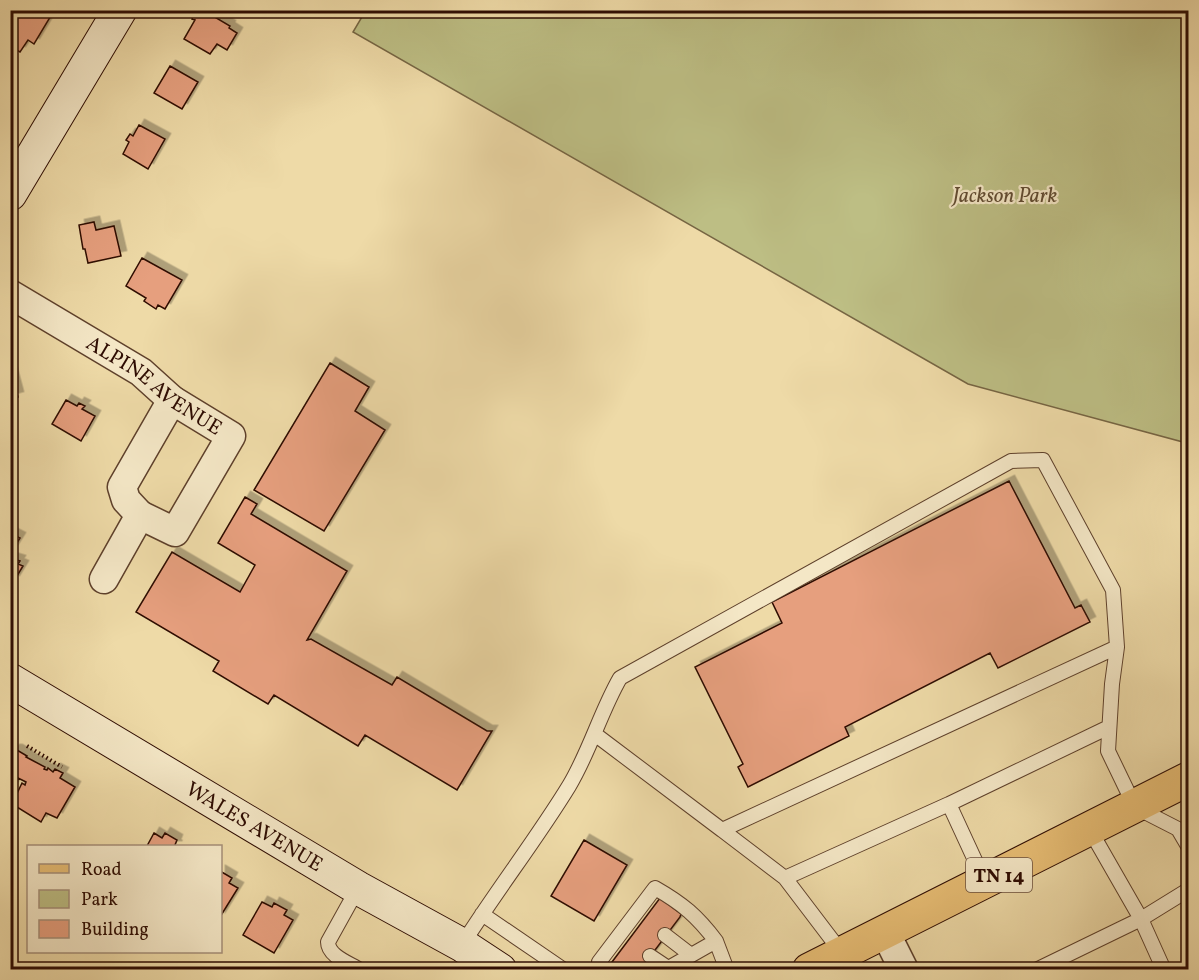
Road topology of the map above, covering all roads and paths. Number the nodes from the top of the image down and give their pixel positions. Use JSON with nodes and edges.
{"nodes":[{"id":1,"x":120,"y":10,"type":"edge"},
{"id":2,"x":10,"y":194,"type":"edge"},
{"id":3,"x":10,"y":294,"type":"edge"},
{"id":4,"x":172,"y":400,"type":"junction"},
{"id":5,"x":140,"y":514,"type":"junction"},
{"id":6,"x":104,"y":579,"type":"dead end"},
{"id":7,"x":1117,"y":647,"type":"junction"},
{"id":8,"x":10,"y":680,"type":"edge"},
{"id":9,"x":1109,"y":727,"type":"junction"},
{"id":10,"x":596,"y":735,"type":"junction"},
{"id":11,"x":27,"y":746,"type":"dead end"},
{"id":12,"x":62,"y":767,"type":"dead end"},
{"id":13,"x":1188,"y":779,"type":"edge"},
{"id":14,"x":949,"y":804,"type":"junction"},
{"id":15,"x":1135,"y":807,"type":"junction"},
{"id":16,"x":722,"y":830,"type":"junction"},
{"id":17,"x":1089,"y":830,"type":"junction"},
{"id":18,"x":1188,"y":846,"type":"edge"},
{"id":19,"x":785,"y":878,"type":"junction"},
{"id":20,"x":986,"y":882,"type":"junction"},
{"id":21,"x":358,"y":888,"type":"junction"},
{"id":22,"x":1188,"y":890,"type":"edge"},
{"id":23,"x":482,"y":914,"type":"junction"},
{"id":24,"x":1141,"y":919,"type":"junction"},
{"id":25,"x":885,"y":932,"type":"junction"},
{"id":26,"x":665,"y":935,"type":"dead end"},
{"id":27,"x":716,"y":941,"type":"junction"},
{"id":28,"x":462,"y":945,"type":"junction"},
{"id":29,"x":842,"y":953,"type":"junction"},
{"id":30,"x":691,"y":955,"type":"junction"},
{"id":31,"x":650,"y":956,"type":"dead end"},
{"id":32,"x":601,"y":967,"type":"edge"},
{"id":33,"x":360,"y":969,"type":"edge"},
{"id":34,"x":500,"y":969,"type":"edge"},
{"id":35,"x":564,"y":969,"type":"edge"},
{"id":36,"x":667,"y":969,"type":"edge"},
{"id":37,"x":728,"y":969,"type":"edge"},
{"id":38,"x":809,"y":969,"type":"edge"},
{"id":39,"x":903,"y":969,"type":"edge"},
{"id":40,"x":1036,"y":969,"type":"edge"},
{"id":41,"x":1164,"y":969,"type":"edge"}],
"edges":[{"from":1,"to":2,"type":"main road"},
{"from":3,"to":4,"type":"street","name":"ALPINE AVENUE"},
{"from":4,"to":5,"type":"street"},
{"from":4,"to":5,"type":"street","name":"ALPINE AVENUE"},
{"from":5,"to":6,"type":"street"},
{"from":7,"to":9,"type":"lane"},
{"from":7,"to":10,"type":"lane"},
{"from":7,"to":16,"type":"lane"},
{"from":8,"to":21,"type":"main road","name":"WALES AVENUE"},
{"from":9,"to":14,"type":"lane"},
{"from":9,"to":15,"type":"lane"},
{"from":10,"to":16,"type":"lane"},
{"from":10,"to":23,"type":"lane"},
{"from":11,"to":12,"type":"path"},
{"from":13,"to":15,"type":"main road","number":"TN 14"},
{"from":14,"to":19,"type":"lane"},
{"from":14,"to":20,"type":"lane"},
{"from":15,"to":17,"type":"main road","number":"TN 14"},
{"from":15,"to":18,"type":"lane"},
{"from":16,"to":19,"type":"lane"},
{"from":17,"to":20,"type":"main road","number":"TN 14"},
{"from":17,"to":24,"type":"lane"},
{"from":19,"to":29,"type":"lane"},
{"from":20,"to":25,"type":"main road","number":"TN 14"},
{"from":21,"to":28,"type":"main road","name":"WALES AVENUE"},
{"from":21,"to":33,"type":"lane"},
{"from":22,"to":24,"type":"lane"},
{"from":23,"to":28,"type":"lane"},
{"from":23,"to":35,"type":"lane"},
{"from":24,"to":40,"type":"lane"},
{"from":24,"to":41,"type":"lane"},
{"from":25,"to":29,"type":"main road","number":"TN 14"},
{"from":25,"to":39,"type":"street"},
{"from":26,"to":30,"type":"lane"},
{"from":27,"to":30,"type":"lane"},
{"from":27,"to":32,"type":"lane"},
{"from":27,"to":37,"type":"lane"},
{"from":28,"to":34,"type":"main road","name":"WALES AVENUE"},
{"from":29,"to":38,"type":"main road","number":"TN 14"},
{"from":30,"to":36,"type":"lane"},
{"from":31,"to":36,"type":"lane"}]}
